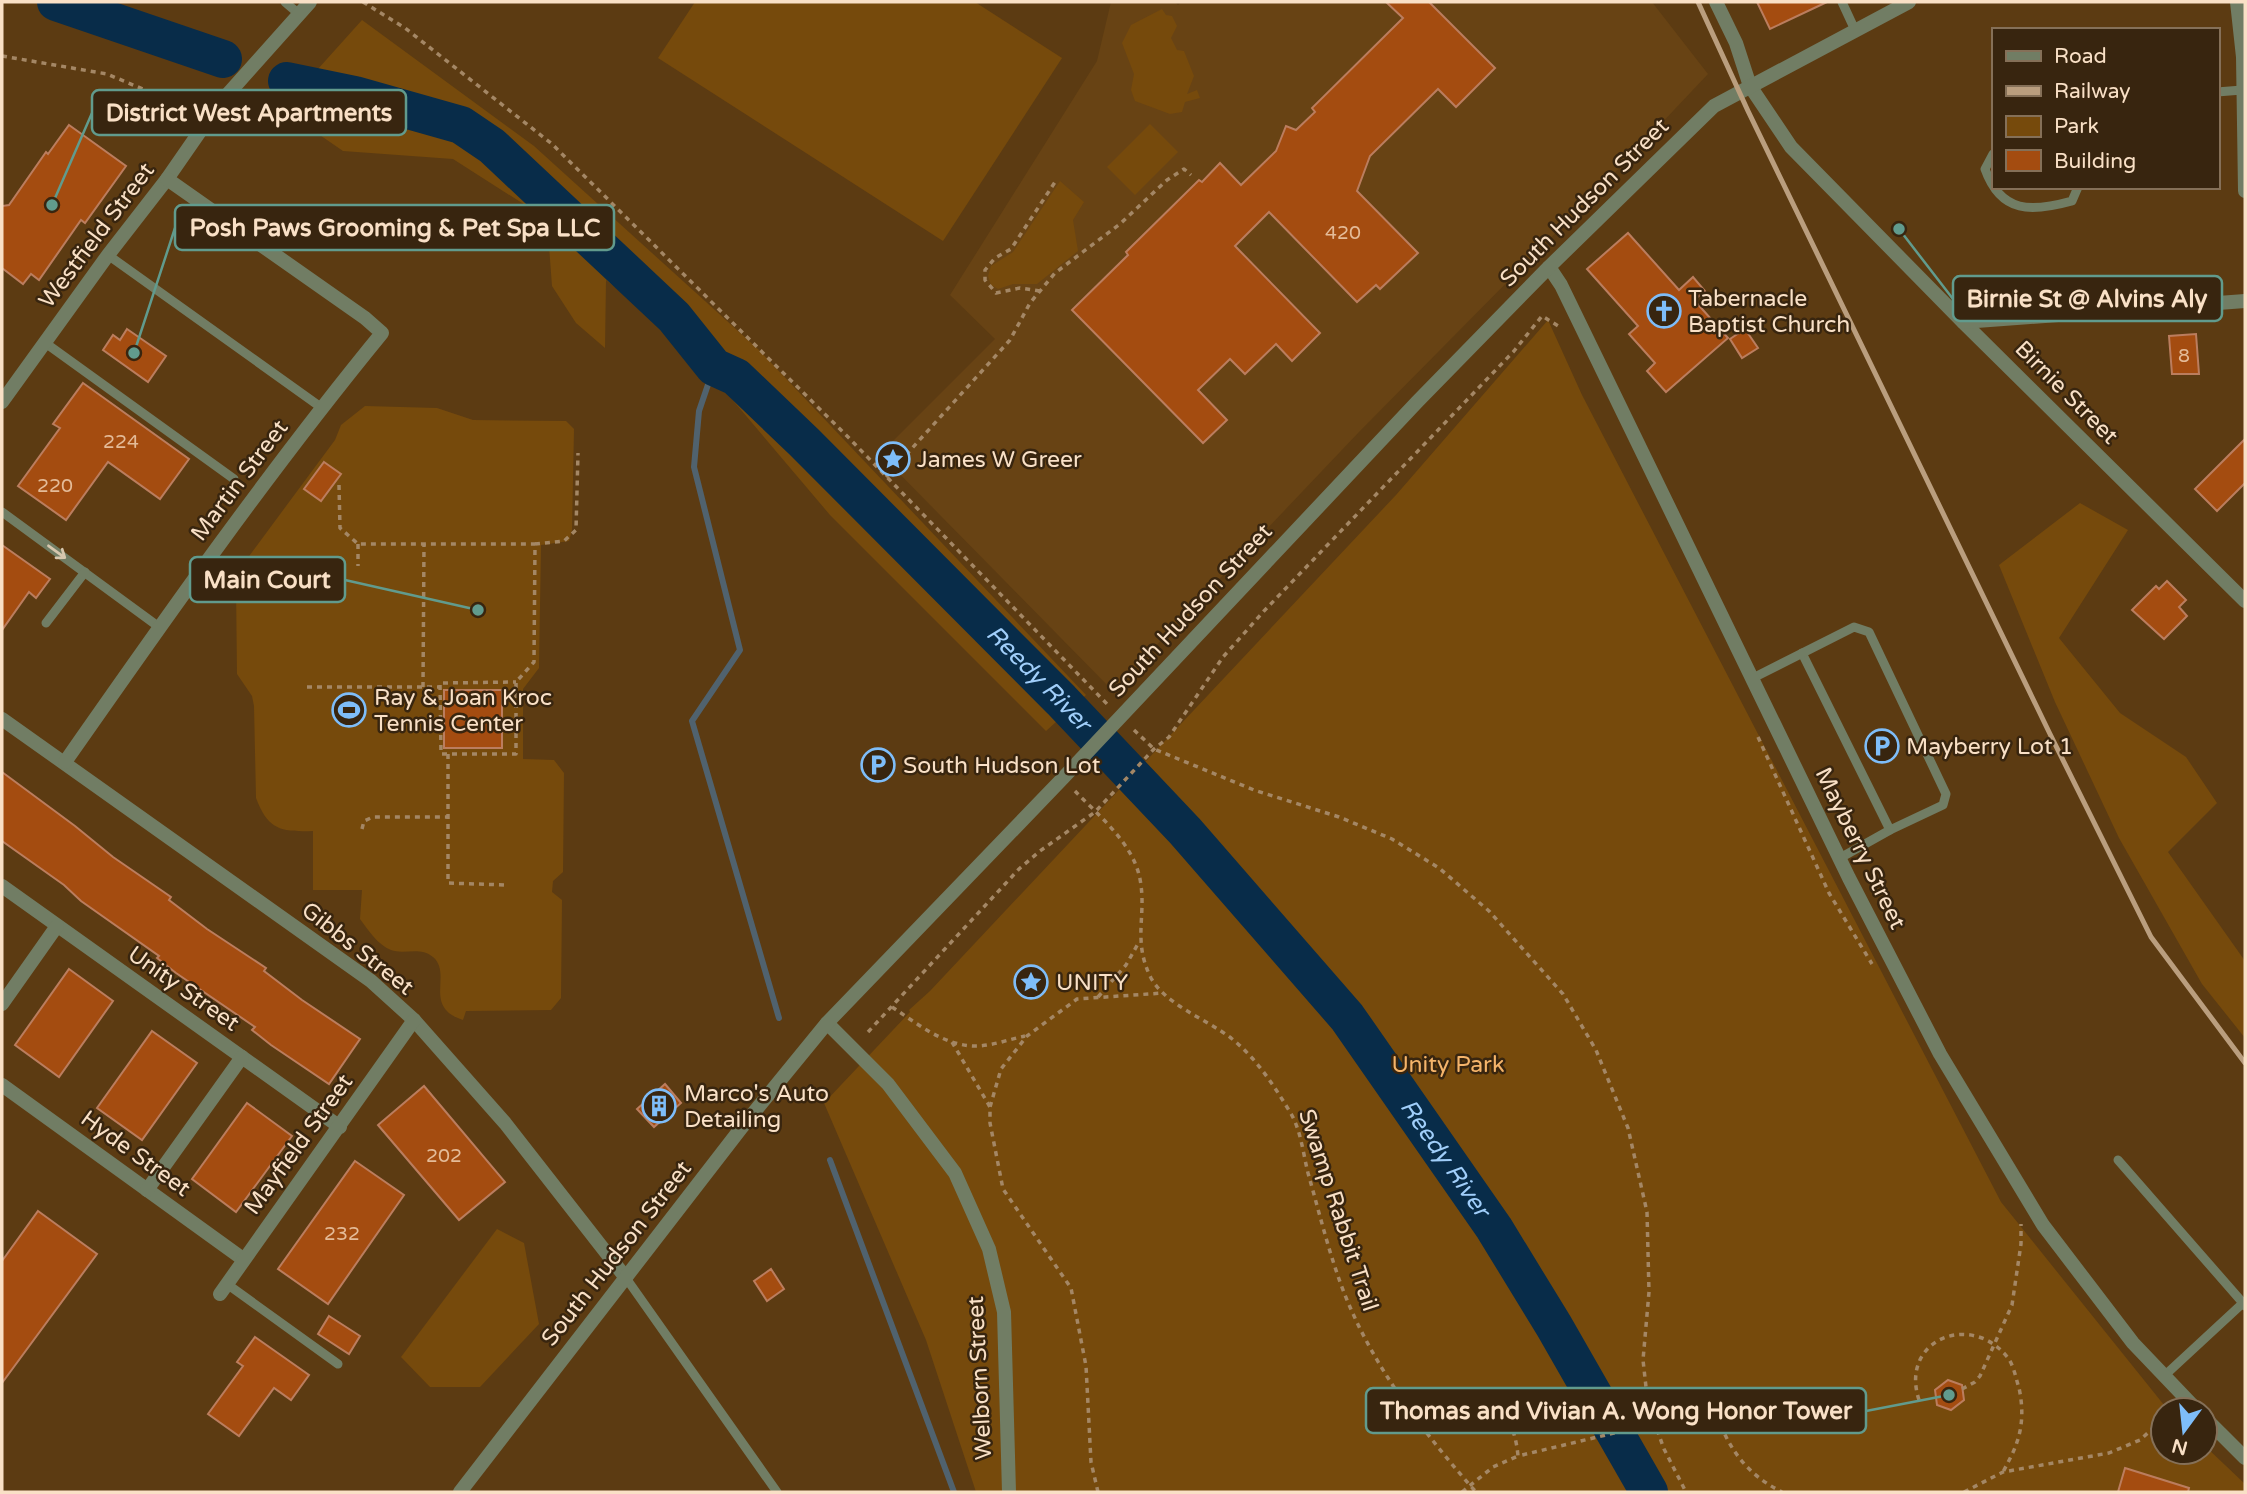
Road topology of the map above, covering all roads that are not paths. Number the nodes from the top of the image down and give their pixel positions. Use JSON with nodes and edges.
{"nodes":[{"id":1,"x":285,"y":2,"type":"edge"},
{"id":2,"x":310,"y":2,"type":"edge"},
{"id":3,"x":1716,"y":2,"type":"edge"},
{"id":4,"x":1842,"y":2,"type":"edge"},
{"id":5,"x":1909,"y":2,"type":"edge"},
{"id":6,"x":2237,"y":2,"type":"edge"},
{"id":7,"x":299,"y":14,"type":"junction"},
{"id":8,"x":1855,"y":30,"type":"junction"},
{"id":9,"x":1750,"y":86,"type":"junction"},
{"id":10,"x":2242,"y":90,"type":"junction"},
{"id":11,"x":2219,"y":92,"type":"edge"},
{"id":12,"x":1992,"y":156,"type":"edge"},
{"id":13,"x":167,"y":179,"type":"junction"},
{"id":14,"x":1992,"y":189,"type":"edge"},
{"id":15,"x":1992,"y":189,"type":"edge"},
{"id":16,"x":2077,"y":189,"type":"edge"},
{"id":17,"x":2245,"y":191,"type":"edge"},
{"id":18,"x":108,"y":255,"type":"junction"},
{"id":19,"x":1549,"y":267,"type":"junction"},
{"id":20,"x":2245,"y":301,"type":"edge"},
{"id":21,"x":1963,"y":322,"type":"junction"},
{"id":22,"x":44,"y":342,"type":"junction"},
{"id":23,"x":2,"y":402,"type":"edge"},
{"id":24,"x":321,"y":408,"type":"junction"},
{"id":25,"x":234,"y":479,"type":"dead end"},
{"id":26,"x":2,"y":512,"type":"edge"},
{"id":27,"x":85,"y":572,"type":"junction"},
{"id":28,"x":2245,"y":601,"type":"edge"},
{"id":29,"x":46,"y":624,"type":"dead end"},
{"id":30,"x":159,"y":627,"type":"junction"},
{"id":31,"x":1802,"y":653,"type":"junction"},
{"id":32,"x":1753,"y":678,"type":"junction"},
{"id":33,"x":2,"y":719,"type":"edge"},
{"id":34,"x":65,"y":762,"type":"junction"},
{"id":35,"x":1890,"y":830,"type":"junction"},
{"id":36,"x":1840,"y":858,"type":"junction"},
{"id":37,"x":2,"y":886,"type":"edge"},
{"id":38,"x":57,"y":926,"type":"junction"},
{"id":39,"x":2,"y":1004,"type":"edge"},
{"id":40,"x":414,"y":1020,"type":"junction"},
{"id":41,"x":827,"y":1023,"type":"junction"},
{"id":42,"x":242,"y":1057,"type":"junction"},
{"id":43,"x":2,"y":1085,"type":"edge"},
{"id":44,"x":340,"y":1126,"type":"junction"},
{"id":45,"x":2119,"y":1160,"type":"dead end"},
{"id":46,"x":147,"y":1190,"type":"junction"},
{"id":47,"x":243,"y":1259,"type":"junction"},
{"id":48,"x":626,"y":1278,"type":"junction"},
{"id":49,"x":224,"y":1289,"type":"joint"},
{"id":50,"x":2244,"y":1305,"type":"edge"},
{"id":51,"x":338,"y":1364,"type":"dead end"},
{"id":52,"x":2163,"y":1377,"type":"junction"},
{"id":53,"x":2183,"y":1396,"type":"edge"},
{"id":54,"x":2219,"y":1432,"type":"edge"},
{"id":55,"x":2245,"y":1458,"type":"edge"},
{"id":56,"x":460,"y":1492,"type":"edge"},
{"id":57,"x":777,"y":1492,"type":"edge"},
{"id":58,"x":1009,"y":1492,"type":"edge"}],
"edges":[{"from":1,"to":7,"type":"lane"},
{"from":2,"to":7,"type":"street","name":"Westfield Street"},
{"from":3,"to":9,"type":"street","name":"Birnie Street"},
{"from":4,"to":8,"type":"lane"},
{"from":5,"to":8,"type":"street","name":"South Hudson Street"},
{"from":6,"to":10,"type":"street"},
{"from":7,"to":13,"type":"street","name":"Westfield Street"},
{"from":8,"to":9,"type":"street","name":"South Hudson Street"},
{"from":9,"to":19,"type":"street","name":"South Hudson Street"},
{"from":9,"to":21,"type":"street","name":"Birnie Street"},
{"from":10,"to":11,"type":"lane"},
{"from":10,"to":17,"type":"street"},
{"from":12,"to":14,"type":"lane"},
{"from":13,"to":18,"type":"street","name":"Westfield Street"},
{"from":13,"to":24,"type":"street","name":"Martin Street"},
{"from":15,"to":16,"type":"lane"},
{"from":18,"to":22,"type":"street","name":"Westfield Street"},
{"from":18,"to":24,"type":"lane"},
{"from":19,"to":32,"type":"street","name":"Mayberry Street"},
{"from":19,"to":41,"type":"street","name":"South Hudson Street"},
{"from":20,"to":21,"type":"street"},
{"from":21,"to":28,"type":"street","name":"Birnie Street"},
{"from":22,"to":23,"type":"street","name":"Westfield Street"},
{"from":22,"to":25,"type":"lane"},
{"from":24,"to":30,"type":"street","name":"Martin Street"},
{"from":26,"to":27,"type":"lane","one_way":true},
{"from":27,"to":29,"type":"lane"},
{"from":27,"to":30,"type":"lane"},
{"from":30,"to":34,"type":"street","name":"Martin Street"},
{"from":31,"to":32,"type":"lane"},
{"from":31,"to":35,"type":"lane"},
{"from":31,"to":35,"type":"lane"},
{"from":32,"to":36,"type":"street","name":"Mayberry Street"},
{"from":33,"to":34,"type":"street","name":"Gibbs Street"},
{"from":34,"to":40,"type":"street","name":"Gibbs Street"},
{"from":35,"to":36,"type":"lane"},
{"from":36,"to":52,"type":"street","name":"Mayberry Street"},
{"from":37,"to":38,"type":"street","name":"Unity Street"},
{"from":38,"to":39,"type":"street"},
{"from":38,"to":42,"type":"street","name":"Unity Street"},
{"from":40,"to":44,"type":"street","name":"Mayfield Street"},
{"from":40,"to":48,"type":"street","name":"Gibbs Street"},
{"from":41,"to":48,"type":"street","name":"South Hudson Street"},
{"from":41,"to":58,"type":"street","name":"Welborn Street"},
{"from":42,"to":44,"type":"street","name":"Unity Street"},
{"from":42,"to":46,"type":"street"},
{"from":43,"to":46,"type":"street","name":"Hyde Street"},
{"from":44,"to":47,"type":"street","name":"Mayfield Street"},
{"from":45,"to":50,"type":"lane"},
{"from":46,"to":47,"type":"street","name":"Hyde Street"},
{"from":47,"to":49,"type":"street","name":"Mayfield Street"},
{"from":48,"to":56,"type":"street","name":"South Hudson Street"},
{"from":48,"to":57,"type":"lane"},
{"from":49,"to":51,"type":"lane"},
{"from":50,"to":52,"type":"lane"},
{"from":52,"to":53,"type":"street","name":"Mayberry Street"},
{"from":54,"to":55,"type":"street"}]}
